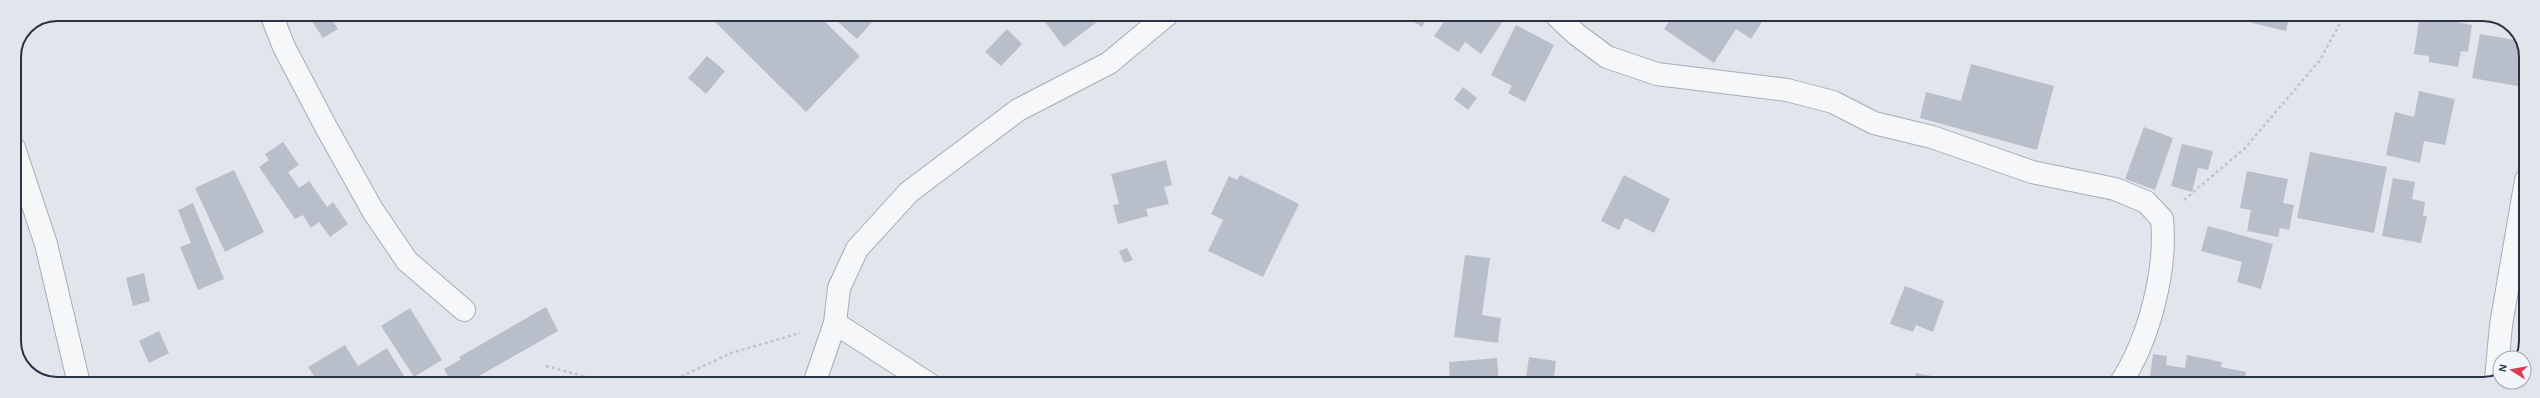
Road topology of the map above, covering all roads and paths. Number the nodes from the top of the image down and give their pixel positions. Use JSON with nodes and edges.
{"nodes":[{"id":1,"x":274,"y":21,"type":"edge"},
{"id":2,"x":1160,"y":21,"type":"edge"},
{"id":3,"x":1562,"y":21,"type":"edge"},
{"id":4,"x":2341,"y":21,"type":"edge"},
{"id":5,"x":21,"y":169,"type":"edge"},
{"id":6,"x":2162,"y":219,"type":"junction"},
{"id":7,"x":2519,"y":219,"type":"edge"},
{"id":8,"x":464,"y":310,"type":"dead end"},
{"id":9,"x":835,"y":323,"type":"junction"},
{"id":10,"x":2498,"y":350,"type":"edge"},
{"id":11,"x":546,"y":366,"type":"dead end"},
{"id":12,"x":77,"y":377,"type":"edge"},
{"id":13,"x":588,"y":377,"type":"edge"},
{"id":14,"x":679,"y":377,"type":"edge"},
{"id":15,"x":816,"y":377,"type":"edge"},
{"id":16,"x":918,"y":377,"type":"edge"},
{"id":17,"x":2124,"y":377,"type":"edge"}],
"edges":[{"from":1,"to":8,"type":"street"},
{"from":2,"to":9,"type":"street"},
{"from":3,"to":6,"type":"street"},
{"from":4,"to":6,"type":"path"},
{"from":5,"to":12,"type":"street"},
{"from":6,"to":17,"type":"street"},
{"from":7,"to":10,"type":"street"},
{"from":9,"to":14,"type":"path"},
{"from":9,"to":15,"type":"street"},
{"from":9,"to":16,"type":"street"},
{"from":11,"to":13,"type":"path"}]}
